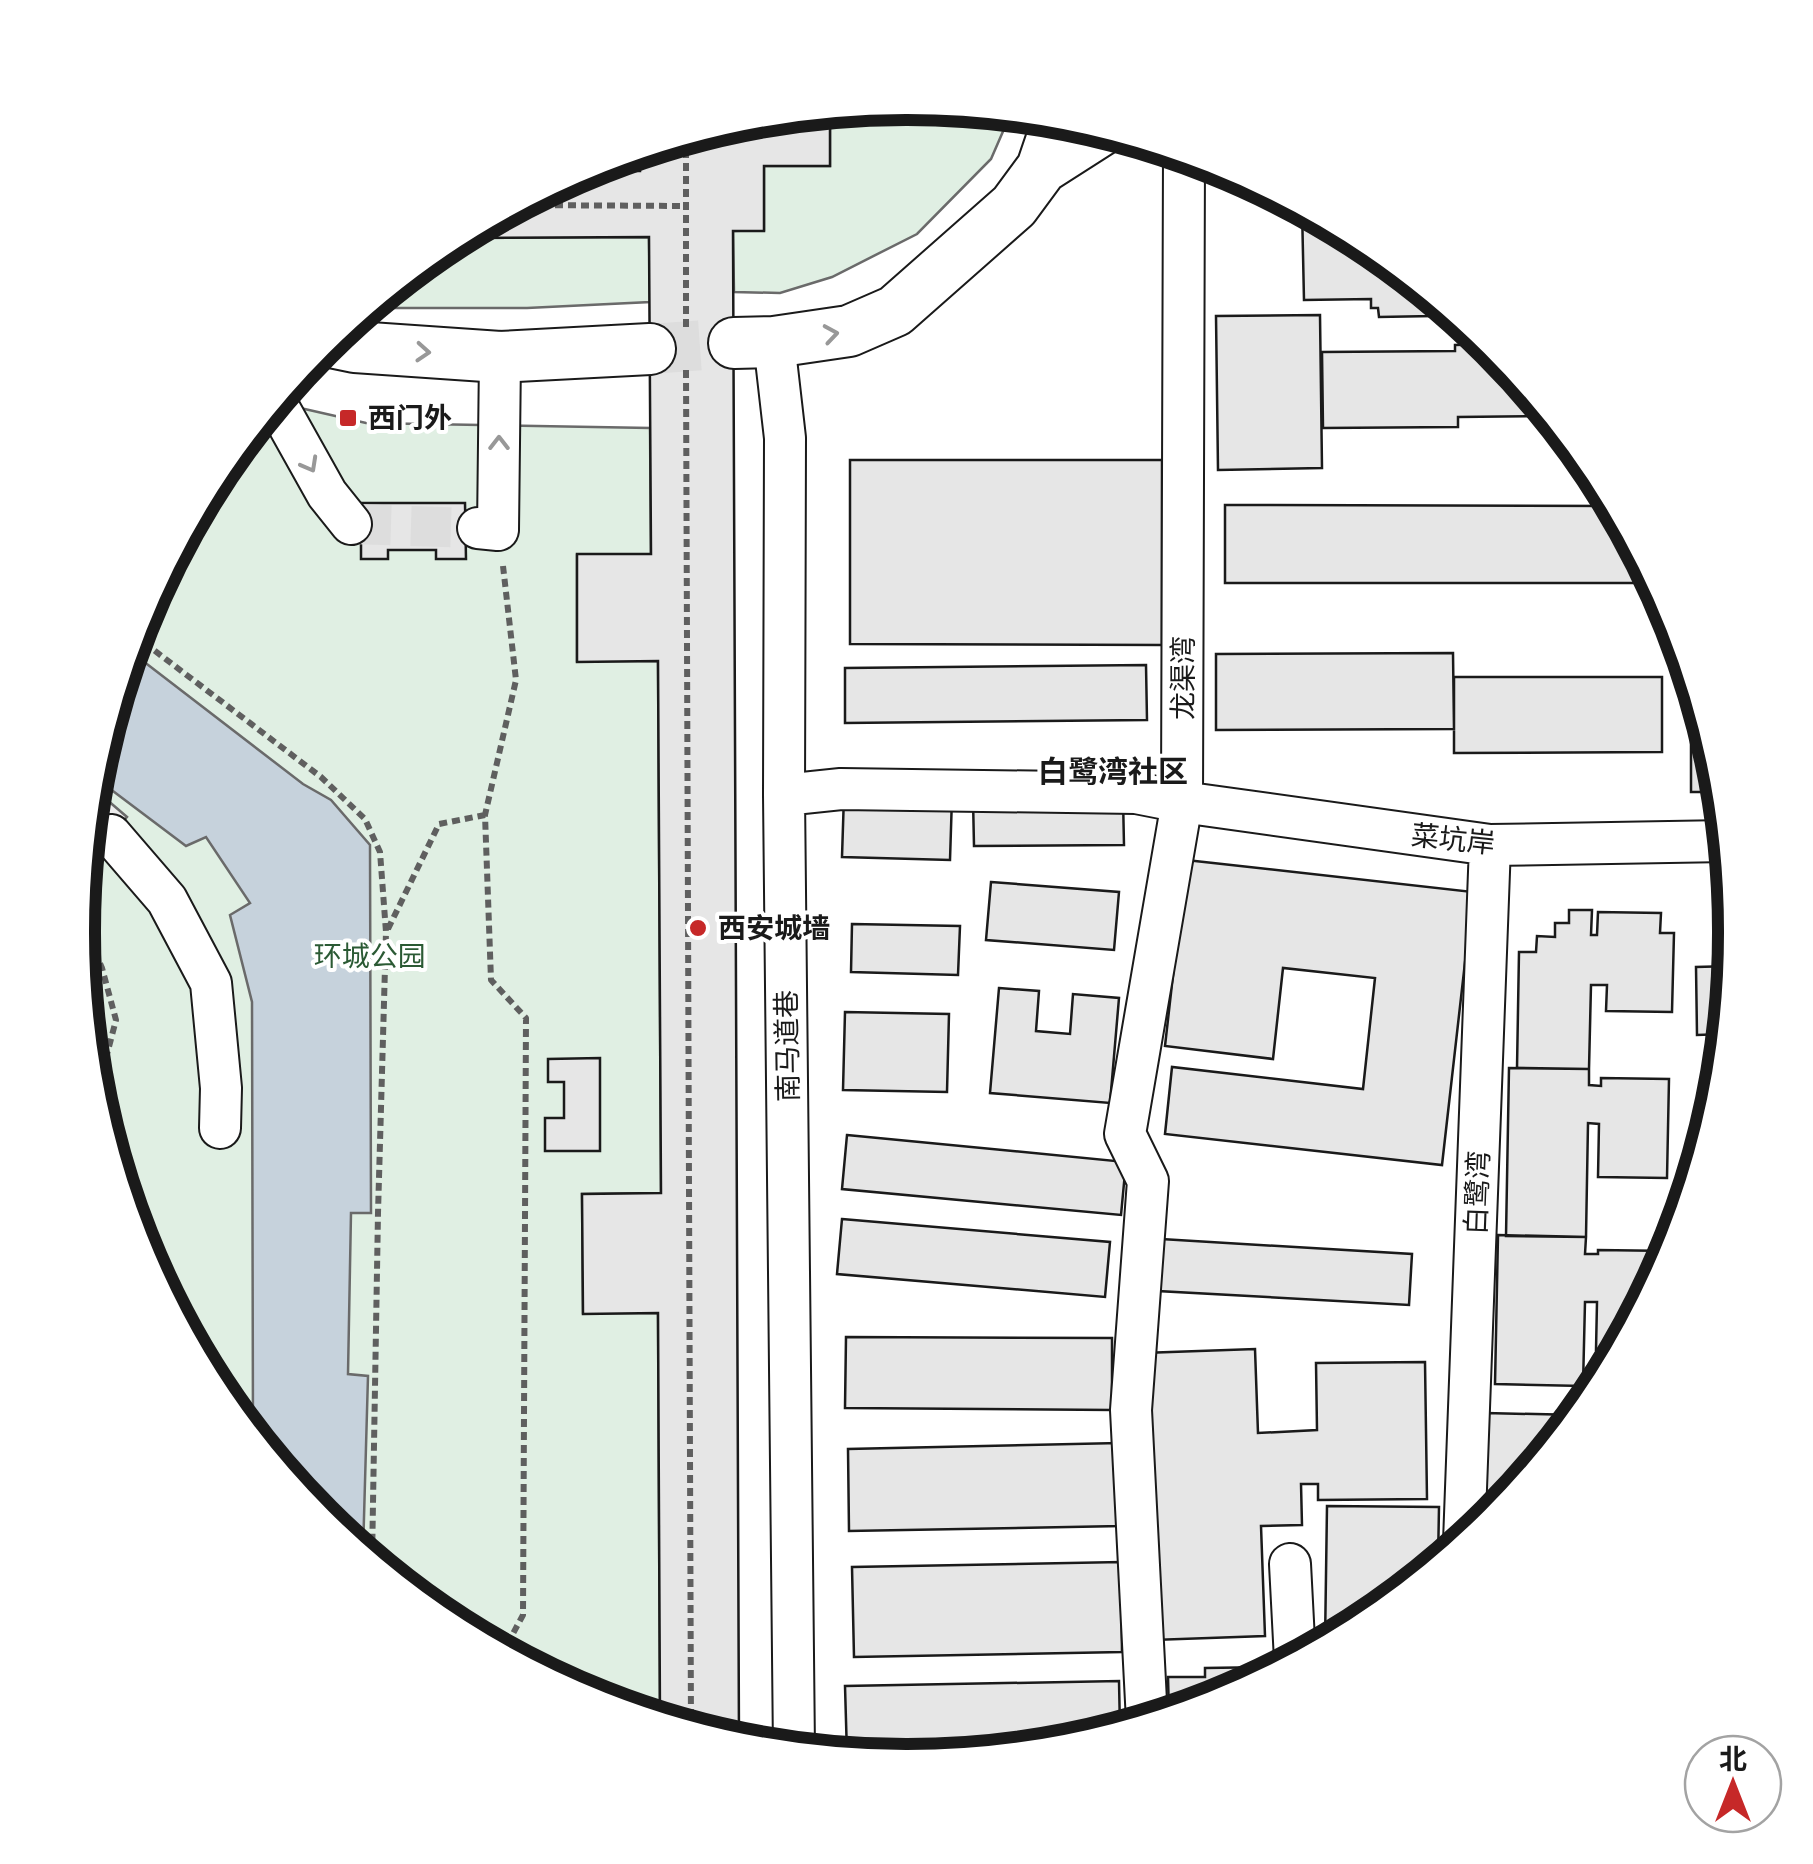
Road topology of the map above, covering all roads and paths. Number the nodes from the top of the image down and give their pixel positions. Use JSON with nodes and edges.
{"nodes":[{"id":1,"x":1054,"y":134,"type":"edge"},
{"id":2,"x":1084,"y":140,"type":"edge"},
{"id":3,"x":686,"y":151,"type":"edge"},
{"id":4,"x":1042,"y":168,"type":"junction"},
{"id":5,"x":1184,"y":170,"type":"edge"},
{"id":6,"x":546,"y":205,"type":"edge"},
{"id":7,"x":686,"y":206,"type":"junction"},
{"id":8,"x":346,"y":345,"type":"edge"},
{"id":9,"x":706,"y":349,"type":"junction"},
{"id":10,"x":500,"y":356,"type":"junction"},
{"id":11,"x":282,"y":414,"type":"edge"},
{"id":12,"x":351,"y":524,"type":"dead end"},
{"id":13,"x":488,"y":529,"type":"joint"},
{"id":14,"x":148,"y":645,"type":"edge"},
{"id":15,"x":784,"y":794,"type":"junction"},
{"id":16,"x":1182,"y":802,"type":"junction"},
{"id":17,"x":485,"y":814,"type":"junction"},
{"id":18,"x":111,"y":834,"type":"dead end"},
{"id":19,"x":1712,"y":841,"type":"edge"},
{"id":20,"x":1490,"y":845,"type":"junction"},
{"id":21,"x":386,"y":932,"type":"junction"},
{"id":22,"x":96,"y":954,"type":"edge"},
{"id":23,"x":106,"y":1059,"type":"edge"},
{"id":24,"x":220,"y":1128,"type":"dead end"},
{"id":25,"x":1465,"y":1520,"type":"edge"},
{"id":26,"x":372,"y":1543,"type":"edge"},
{"id":27,"x":1290,"y":1564,"type":"dead end"},
{"id":28,"x":510,"y":1640,"type":"edge"},
{"id":29,"x":1294,"y":1644,"type":"edge"},
{"id":30,"x":1147,"y":1706,"type":"edge"},
{"id":31,"x":691,"y":1714,"type":"edge"},
{"id":32,"x":794,"y":1736,"type":"edge"}],
"edges":[{"from":1,"to":4,"type":"main road"},
{"from":2,"to":4,"type":"main road"},
{"from":3,"to":7,"type":"path"},
{"from":9,"to":4,"type":"main road","one_way":true},
{"from":5,"to":16,"type":"street","name":"龙渠湾"},
{"from":6,"to":7,"type":"path"},
{"from":7,"to":9,"type":"path"},
{"from":8,"to":10,"type":"main road","one_way":true},
{"from":9,"to":10,"type":"main road"},
{"from":9,"to":15,"type":"street","name":"南马道巷"},
{"from":9,"to":31,"type":"path"},
{"from":13,"to":10,"type":"street","one_way":true},
{"from":11,"to":12,"type":"street","one_way":true},
{"from":13,"to":17,"type":"path"},
{"from":14,"to":21,"type":"path"},
{"from":15,"to":16,"type":"street"},
{"from":15,"to":32,"type":"street","name":"南马道巷"},
{"from":16,"to":20,"type":"street","name":"菜坑岸"},
{"from":16,"to":30,"type":"street","name":"龙渠湾"},
{"from":17,"to":21,"type":"path"},
{"from":17,"to":28,"type":"path"},
{"from":18,"to":24,"type":"street"},
{"from":19,"to":20,"type":"street","name":"菜坑岸"},
{"from":20,"to":25,"type":"street","name":"白鹭湾"},
{"from":21,"to":26,"type":"path"},
{"from":22,"to":23,"type":"path"},
{"from":27,"to":29,"type":"street"}]}
